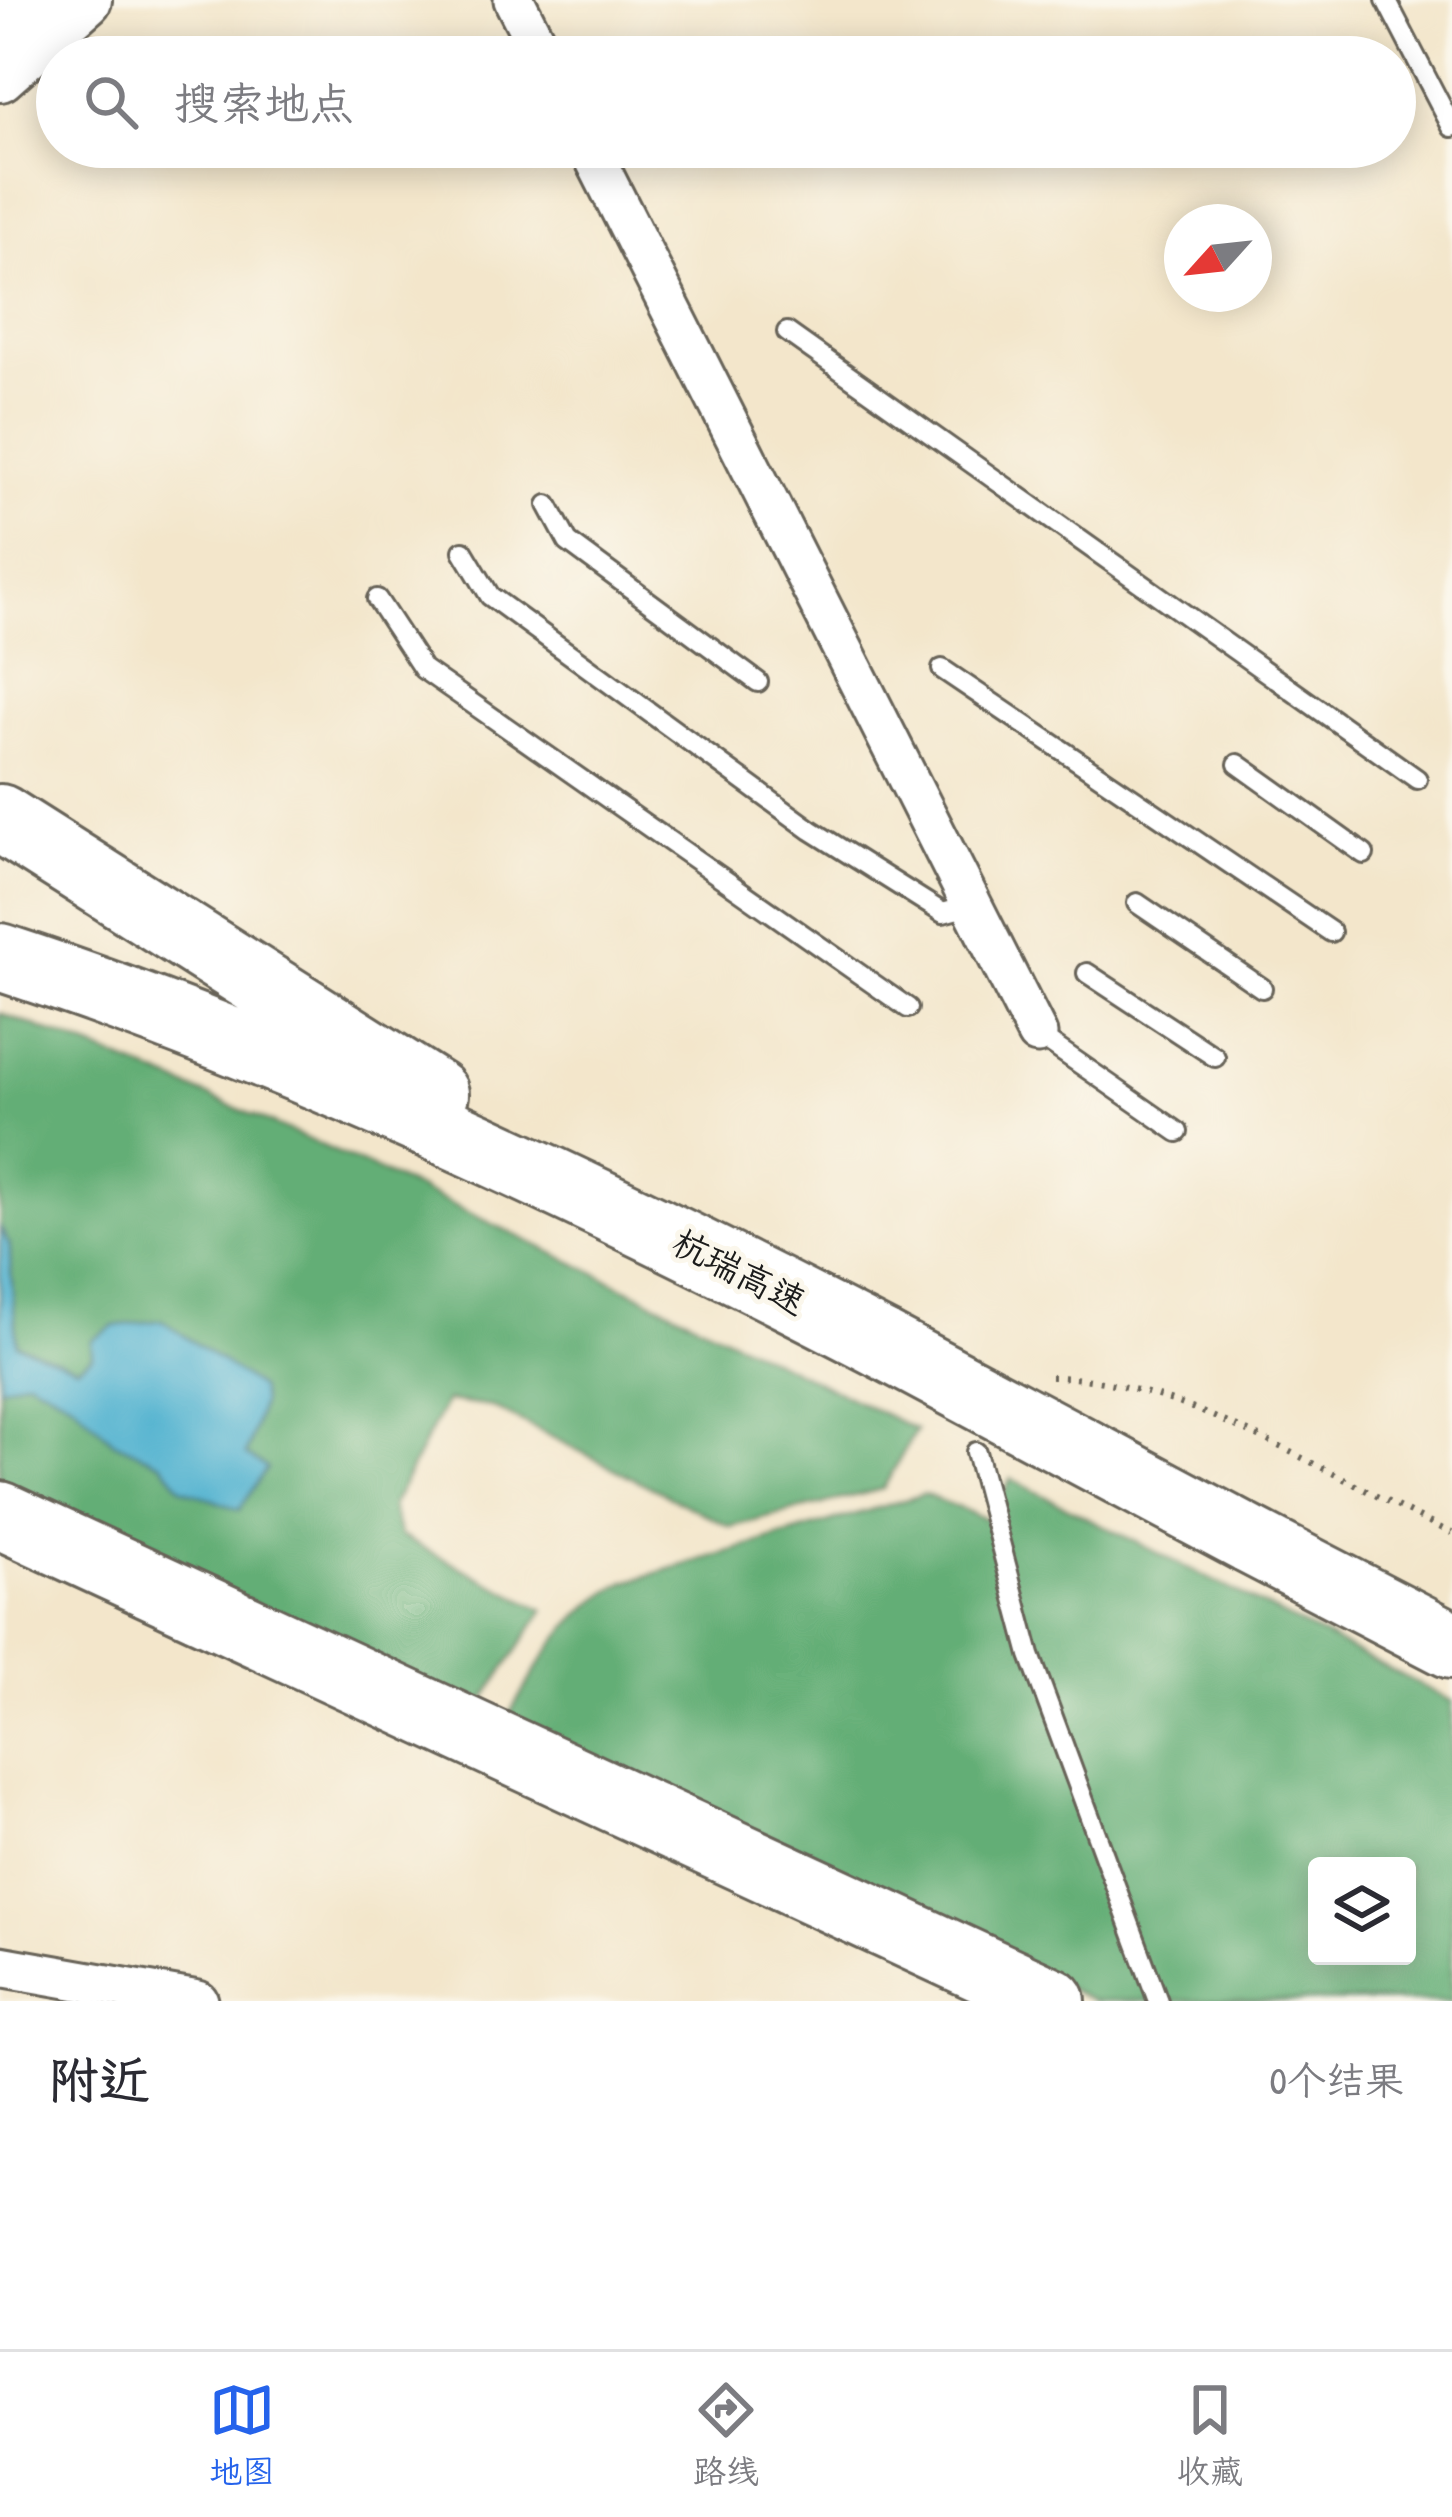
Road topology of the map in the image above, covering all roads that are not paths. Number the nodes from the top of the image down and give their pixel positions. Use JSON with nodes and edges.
{"nodes":[{"id":1,"x":25,"y":0,"type":"edge"},
{"id":2,"x":87,"y":0,"type":"edge"},
{"id":3,"x":514,"y":0,"type":"edge"},
{"id":4,"x":1386,"y":0,"type":"edge"},
{"id":5,"x":0,"y":22,"type":"edge"},
{"id":6,"x":46,"y":36,"type":"edge"},
{"id":7,"x":532,"y":36,"type":"edge"},
{"id":8,"x":1405,"y":36,"type":"edge"},
{"id":9,"x":36,"y":45,"type":"edge"},
{"id":10,"x":1416,"y":58,"type":"edge"},
{"id":11,"x":0,"y":77,"type":"edge"},
{"id":12,"x":1452,"y":127,"type":"edge"},
{"id":13,"x":600,"y":168,"type":"edge"},
{"id":14,"x":787,"y":332,"type":"dead end"},
{"id":15,"x":548,"y":505,"type":"dead end"},
{"id":16,"x":463,"y":551,"type":"dead end"},
{"id":17,"x":376,"y":599,"type":"dead end"},
{"id":18,"x":942,"y":669,"type":"dead end"},
{"id":19,"x":758,"y":682,"type":"dead end"},
{"id":20,"x":1238,"y":764,"type":"dead end"},
{"id":21,"x":1417,"y":779,"type":"dead end"},
{"id":22,"x":0,"y":818,"type":"edge"},
{"id":23,"x":1364,"y":854,"type":"dead end"},
{"id":24,"x":1137,"y":903,"type":"dead end"},
{"id":25,"x":972,"y":905,"type":"junction"},
{"id":26,"x":1331,"y":932,"type":"dead end"},
{"id":27,"x":0,"y":957,"type":"edge"},
{"id":28,"x":1087,"y":973,"type":"dead end"},
{"id":29,"x":1262,"y":988,"type":"dead end"},
{"id":30,"x":908,"y":1008,"type":"dead end"},
{"id":31,"x":1037,"y":1034,"type":"joint"},
{"id":32,"x":1215,"y":1057,"type":"dead end"},
{"id":33,"x":1178,"y":1132,"type":"dead end"},
{"id":34,"x":637,"y":1218,"type":"junction"},
{"id":35,"x":976,"y":1452,"type":"dead end"},
{"id":36,"x":0,"y":1518,"type":"edge"},
{"id":37,"x":1452,"y":1645,"type":"edge"},
{"id":38,"x":0,"y":1966,"type":"edge"},
{"id":39,"x":198,"y":2001,"type":"edge"},
{"id":40,"x":1033,"y":2001,"type":"edge"},
{"id":41,"x":1052,"y":2001,"type":"edge"},
{"id":42,"x":1158,"y":2001,"type":"edge"}],
"edges":[{"from":1,"to":5,"type":"highway"},
{"from":2,"to":6,"type":"street"},
{"from":3,"to":7,"type":"street"},
{"from":4,"to":8,"type":"lane"},
{"from":9,"to":11,"type":"street"},
{"from":10,"to":12,"type":"lane"},
{"from":13,"to":25,"type":"street"},
{"from":14,"to":21,"type":"lane"},
{"from":15,"to":19,"type":"lane"},
{"from":16,"to":25,"type":"lane"},
{"from":17,"to":30,"type":"lane"},
{"from":18,"to":26,"type":"lane"},
{"from":20,"to":23,"type":"lane"},
{"from":22,"to":34,"type":"highway"},
{"from":24,"to":29,"type":"lane"},
{"from":25,"to":31,"type":"street"},
{"from":27,"to":34,"type":"highway","name":"杭瑞高速"},
{"from":28,"to":32,"type":"lane"},
{"from":31,"to":33,"type":"lane"},
{"from":34,"to":37,"type":"highway","name":"杭瑞高速","bridge":true},
{"from":35,"to":42,"type":"lane"},
{"from":36,"to":40,"type":"lane"},
{"from":36,"to":41,"type":"highway"},
{"from":38,"to":39,"type":"street"}]}
